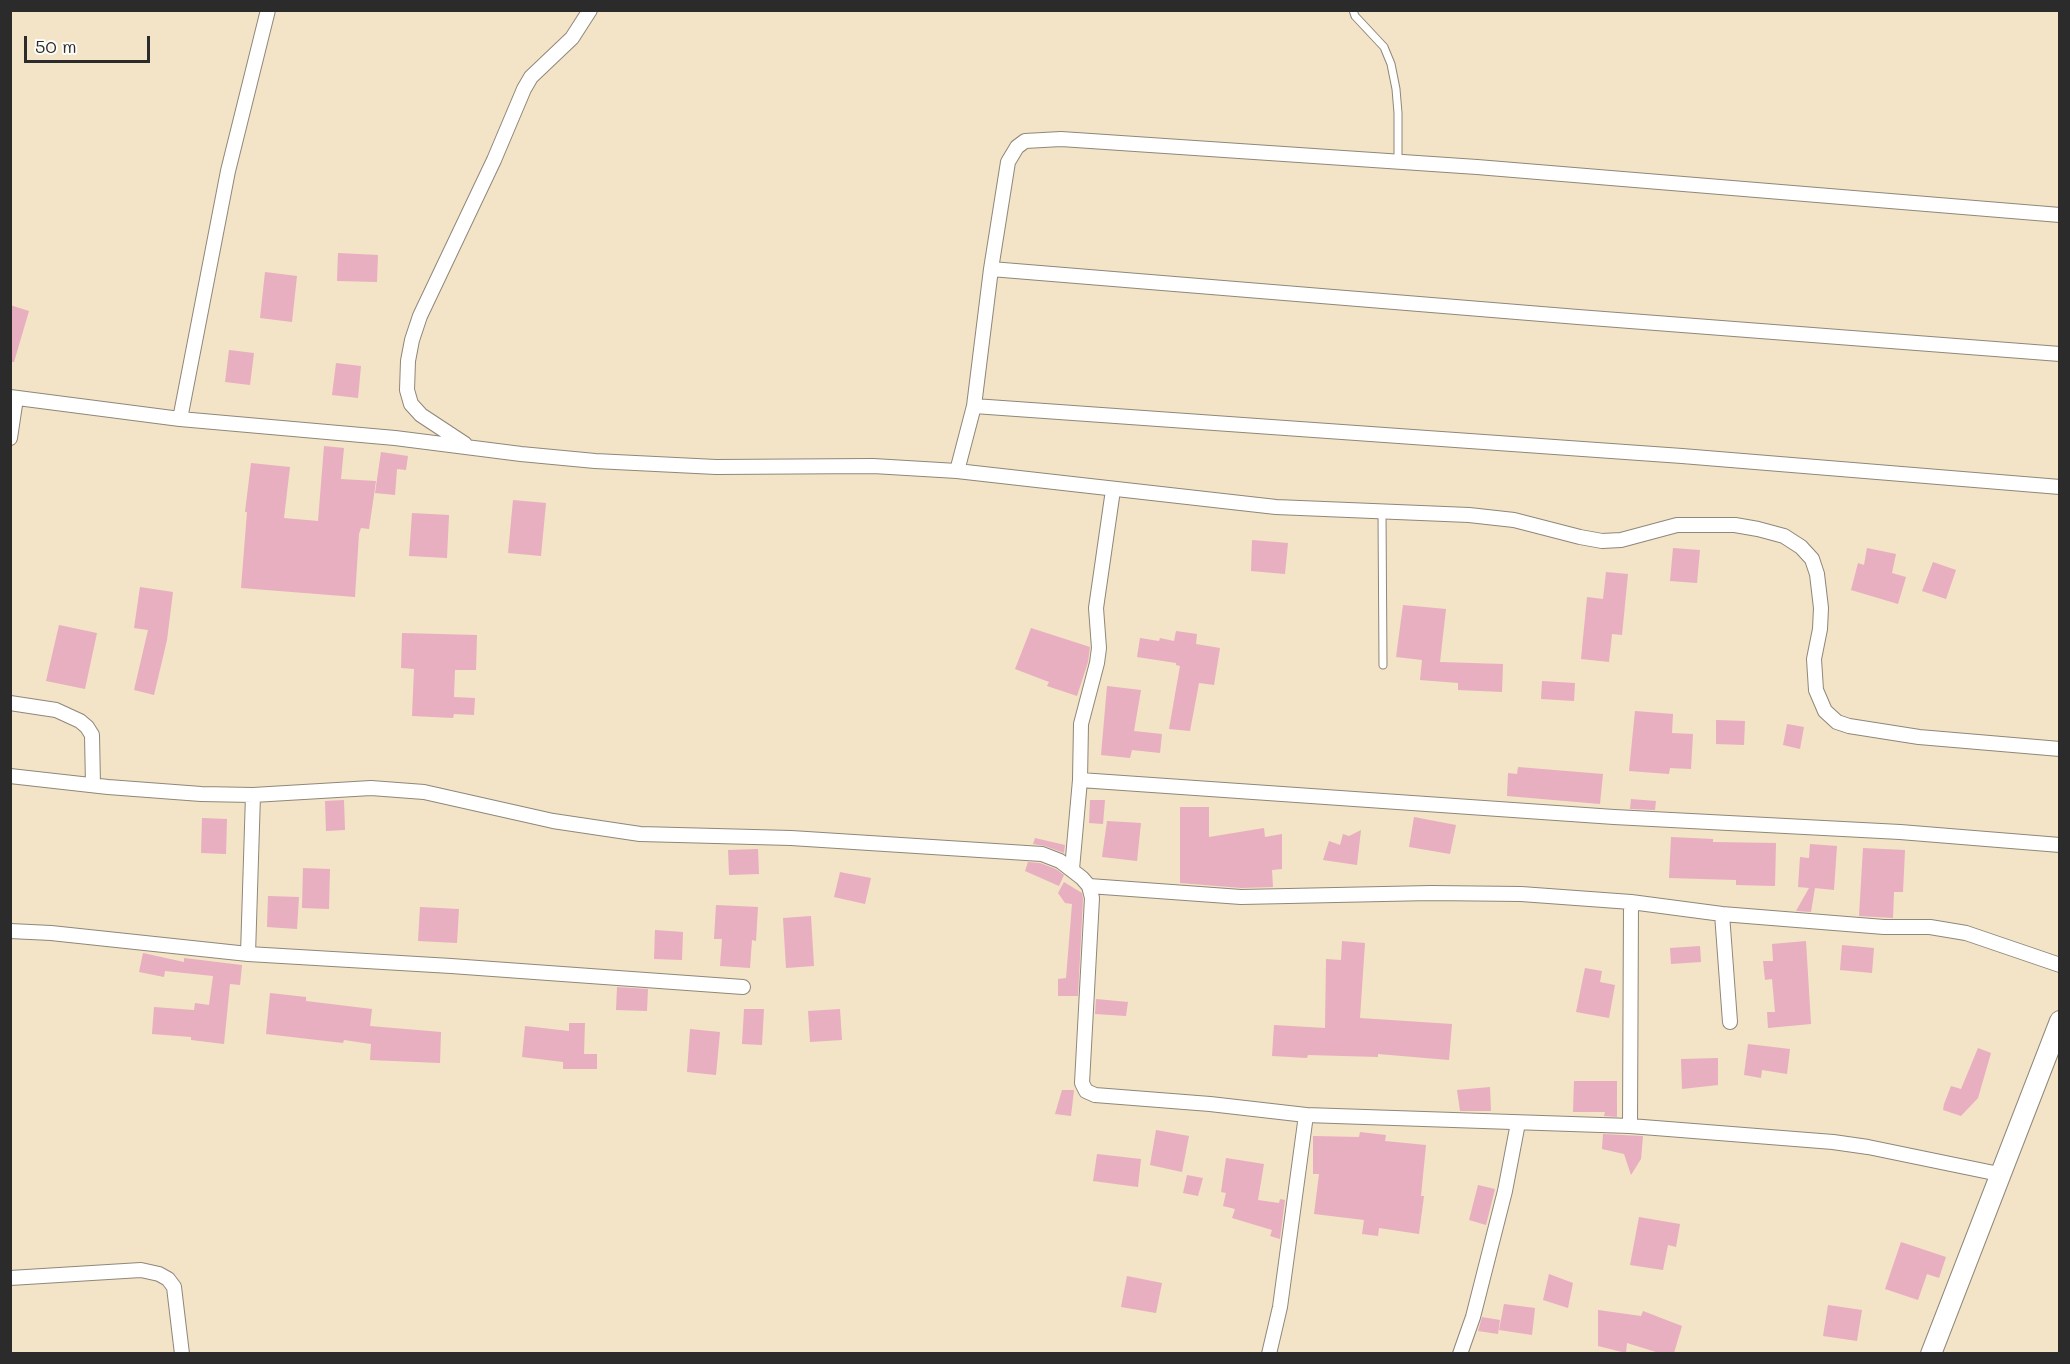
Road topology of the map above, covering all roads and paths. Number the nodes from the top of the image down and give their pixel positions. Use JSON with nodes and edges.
{"nodes":[{"id":1,"x":268,"y":10,"type":"edge"},
{"id":2,"x":591,"y":10,"type":"edge"},
{"id":3,"x":1353,"y":10,"type":"edge"},
{"id":4,"x":1398,"y":162,"type":"junction"},
{"id":5,"x":2060,"y":215,"type":"edge"},
{"id":6,"x":992,"y":268,"type":"junction"},
{"id":7,"x":2060,"y":354,"type":"edge"},
{"id":8,"x":13,"y":397,"type":"edge"},
{"id":9,"x":974,"y":406,"type":"junction"},
{"id":10,"x":180,"y":419,"type":"junction"},
{"id":11,"x":10,"y":438,"type":"edge"},
{"id":12,"x":470,"y":447,"type":"junction"},
{"id":13,"x":957,"y":471,"type":"junction"},
{"id":14,"x":2060,"y":487,"type":"edge"},
{"id":15,"x":1113,"y":490,"type":"junction"},
{"id":16,"x":1382,"y":513,"type":"junction"},
{"id":17,"x":1383,"y":666,"type":"dead end"},
{"id":18,"x":10,"y":703,"type":"edge"},
{"id":19,"x":2060,"y":749,"type":"edge"},
{"id":20,"x":10,"y":776,"type":"edge"},
{"id":21,"x":1080,"y":780,"type":"junction"},
{"id":22,"x":93,"y":785,"type":"junction"},
{"id":23,"x":253,"y":795,"type":"junction"},
{"id":24,"x":2060,"y":845,"type":"edge"},
{"id":25,"x":1072,"y":869,"type":"junction"},
{"id":26,"x":1089,"y":886,"type":"junction"},
{"id":27,"x":1631,"y":902,"type":"junction"},
{"id":28,"x":1722,"y":914,"type":"junction"},
{"id":29,"x":10,"y":931,"type":"edge"},
{"id":30,"x":248,"y":954,"type":"junction"},
{"id":31,"x":2060,"y":965,"type":"edge"},
{"id":32,"x":743,"y":987,"type":"dead end"},
{"id":33,"x":2060,"y":1021,"type":"edge"},
{"id":34,"x":1730,"y":1022,"type":"dead end"},
{"id":35,"x":1306,"y":1115,"type":"junction"},
{"id":36,"x":1518,"y":1123,"type":"junction"},
{"id":37,"x":1630,"y":1126,"type":"junction"},
{"id":38,"x":1999,"y":1174,"type":"junction"},
{"id":39,"x":10,"y":1278,"type":"edge"},
{"id":40,"x":182,"y":1353,"type":"edge"},
{"id":41,"x":1269,"y":1353,"type":"edge"},
{"id":42,"x":1460,"y":1353,"type":"edge"},
{"id":43,"x":1931,"y":1353,"type":"edge"}],
"edges":[{"from":1,"to":10,"type":"street"},
{"from":2,"to":12,"type":"street"},
{"from":3,"to":4,"type":"lane"},
{"from":4,"to":5,"type":"street"},
{"from":4,"to":6,"type":"street"},
{"from":6,"to":7,"type":"street"},
{"from":6,"to":9,"type":"street"},
{"from":8,"to":10,"type":"street"},
{"from":8,"to":11,"type":"street"},
{"from":9,"to":13,"type":"street"},
{"from":9,"to":14,"type":"street"},
{"from":10,"to":12,"type":"street"},
{"from":12,"to":13,"type":"street"},
{"from":13,"to":15,"type":"street"},
{"from":15,"to":16,"type":"street"},
{"from":15,"to":21,"type":"street"},
{"from":16,"to":17,"type":"lane"},
{"from":16,"to":19,"type":"street"},
{"from":18,"to":22,"type":"street"},
{"from":20,"to":22,"type":"street"},
{"from":21,"to":24,"type":"street"},
{"from":21,"to":25,"type":"street"},
{"from":22,"to":23,"type":"street"},
{"from":23,"to":25,"type":"street"},
{"from":23,"to":30,"type":"street"},
{"from":25,"to":26,"type":"street"},
{"from":26,"to":27,"type":"street"},
{"from":26,"to":35,"type":"street"},
{"from":27,"to":28,"type":"street"},
{"from":27,"to":37,"type":"street"},
{"from":28,"to":31,"type":"street"},
{"from":28,"to":34,"type":"street"},
{"from":29,"to":30,"type":"street"},
{"from":30,"to":32,"type":"street"},
{"from":33,"to":38,"type":"main road"},
{"from":35,"to":36,"type":"street"},
{"from":35,"to":41,"type":"street"},
{"from":36,"to":37,"type":"street"},
{"from":36,"to":42,"type":"street"},
{"from":37,"to":38,"type":"street"},
{"from":38,"to":43,"type":"main road"},
{"from":39,"to":40,"type":"street"}]}
